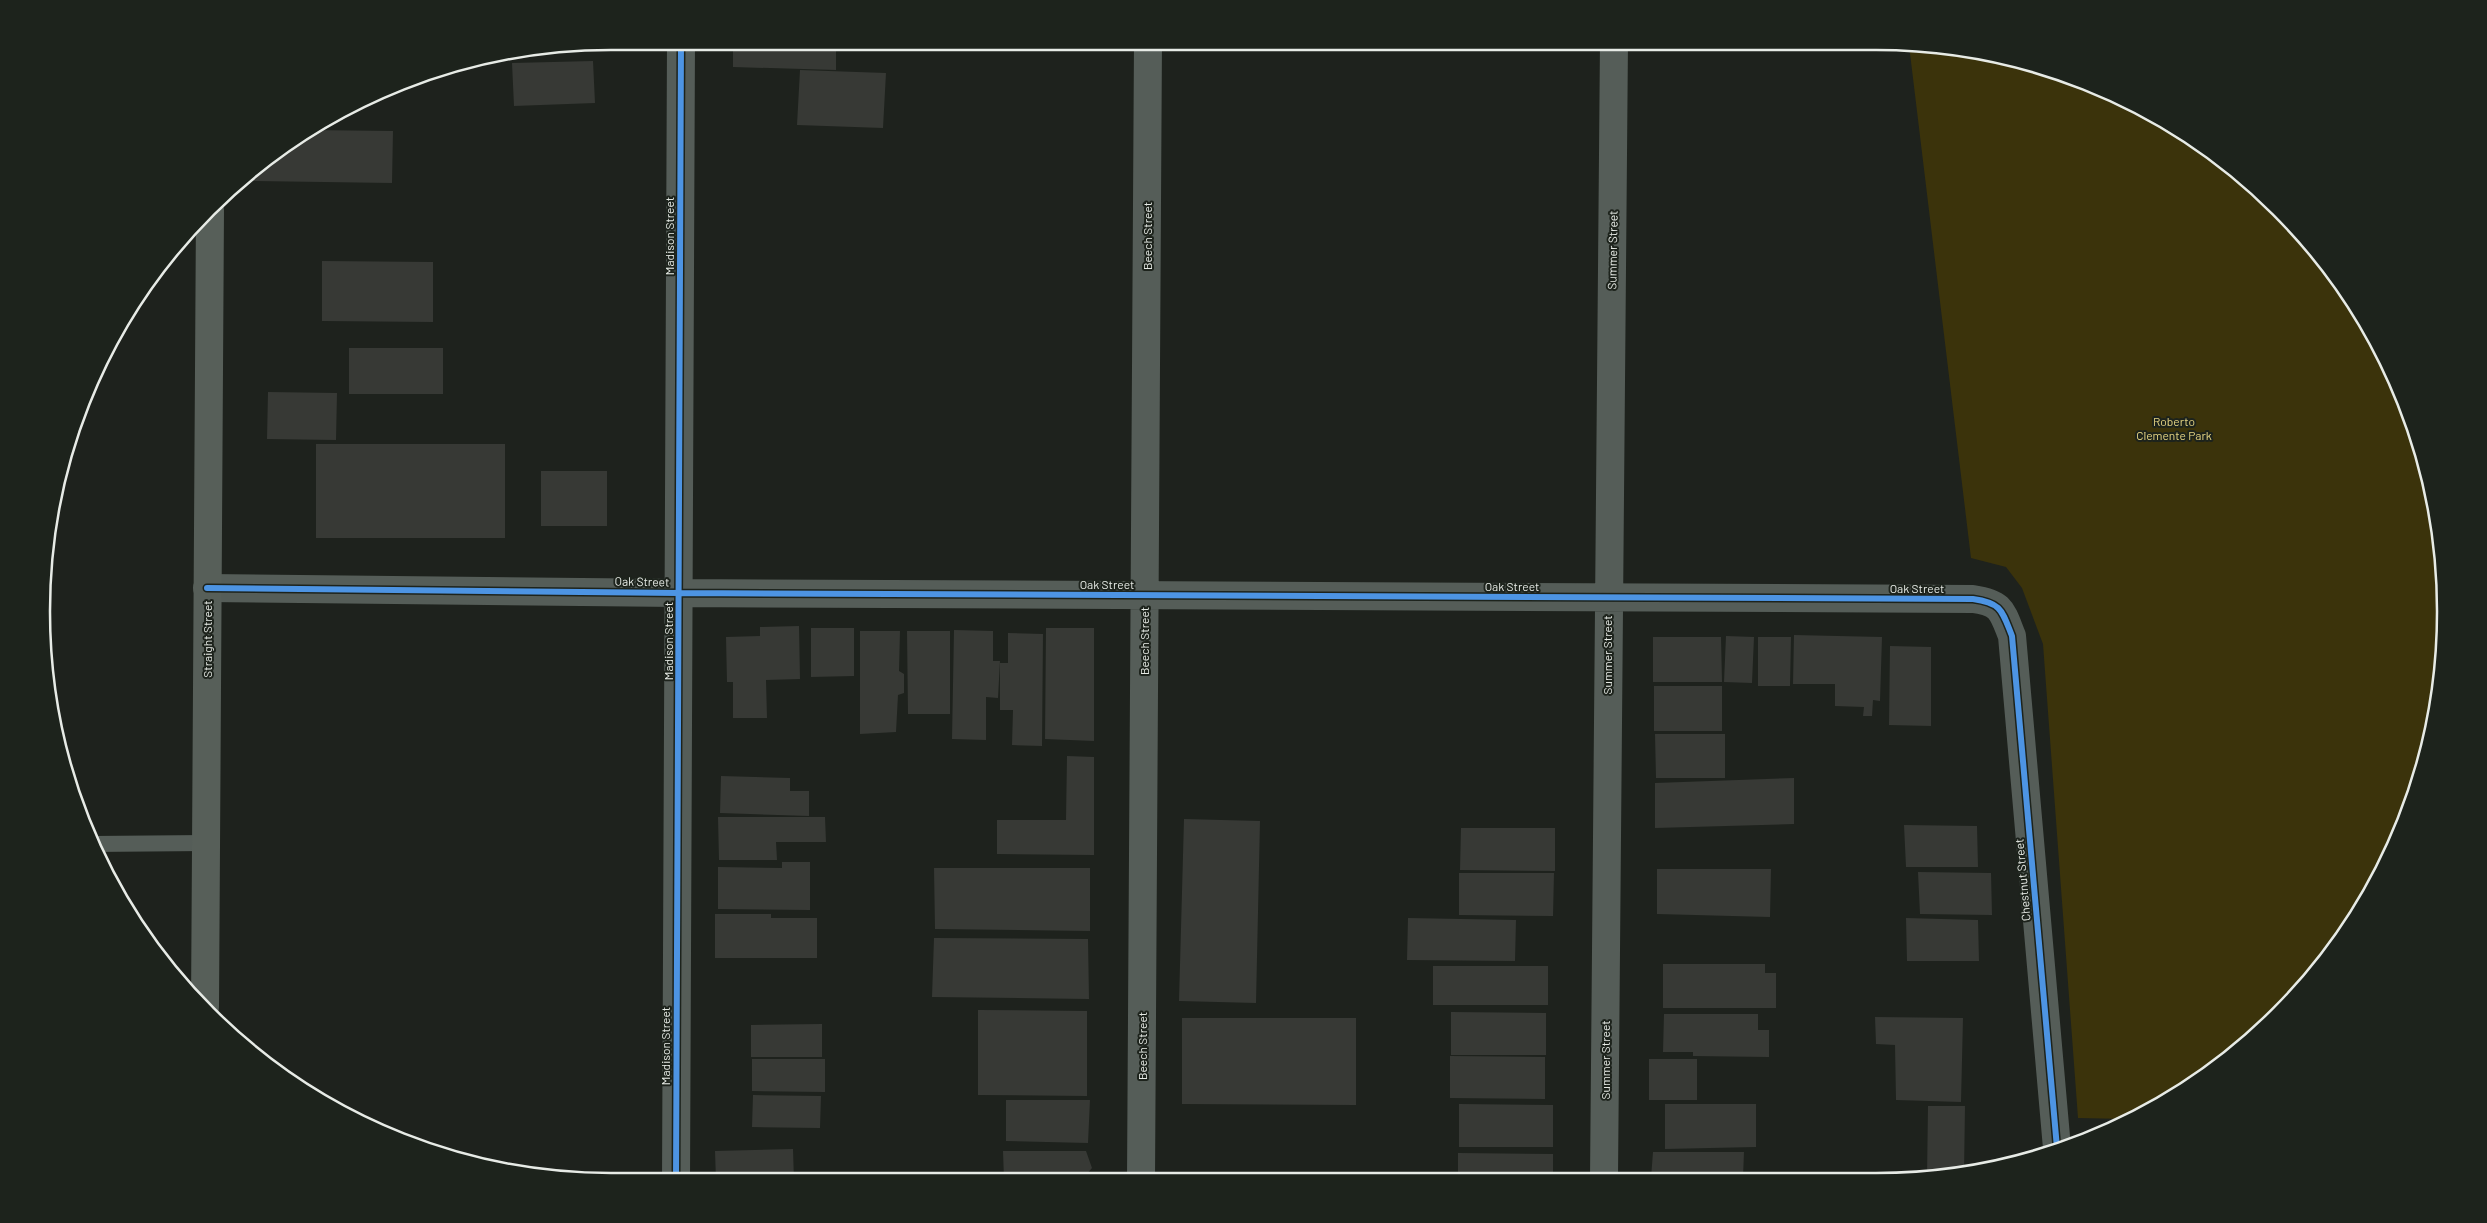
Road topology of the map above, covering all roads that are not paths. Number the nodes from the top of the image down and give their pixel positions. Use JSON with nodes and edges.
{"nodes":[{"id":1,"x":681,"y":50,"type":"edge"},
{"id":2,"x":1148,"y":50,"type":"edge"},
{"id":3,"x":1614,"y":50,"type":"edge"},
{"id":4,"x":210,"y":218,"type":"edge"},
{"id":5,"x":207,"y":588,"type":"junction"},
{"id":6,"x":679,"y":593,"type":"junction"},
{"id":7,"x":1144,"y":596,"type":"junction"},
{"id":8,"x":1608,"y":598,"type":"junction"},
{"id":9,"x":2003,"y":612,"type":"joint"},
{"id":10,"x":206,"y":843,"type":"junction"},
{"id":11,"x":101,"y":844,"type":"edge"},
{"id":12,"x":205,"y":999,"type":"edge"},
{"id":13,"x":2057,"y":1143,"type":"edge"},
{"id":14,"x":676,"y":1173,"type":"edge"},
{"id":15,"x":1141,"y":1173,"type":"edge"},
{"id":16,"x":1604,"y":1173,"type":"edge"}],
"edges":[{"from":1,"to":6,"type":"street","name":"Madison Street"},
{"from":2,"to":7,"type":"street","name":"Beech Street"},
{"from":3,"to":8,"type":"street","name":"Summer Street"},
{"from":4,"to":5,"type":"main road","name":"Straight Street"},
{"from":5,"to":6,"type":"street","name":"Oak Street"},
{"from":5,"to":10,"type":"main road","name":"Straight Street"},
{"from":6,"to":7,"type":"street","name":"Oak Street"},
{"from":6,"to":14,"type":"street","name":"Madison Street"},
{"from":7,"to":8,"type":"street","name":"Oak Street"},
{"from":7,"to":15,"type":"street","name":"Beech Street"},
{"from":8,"to":9,"type":"street","name":"Oak Street"},
{"from":8,"to":16,"type":"street","name":"Summer Street"},
{"from":9,"to":13,"type":"street","name":"Chestnut Street"},
{"from":10,"to":11,"type":"lane"},
{"from":10,"to":12,"type":"main road","name":"Straight Street"}]}
